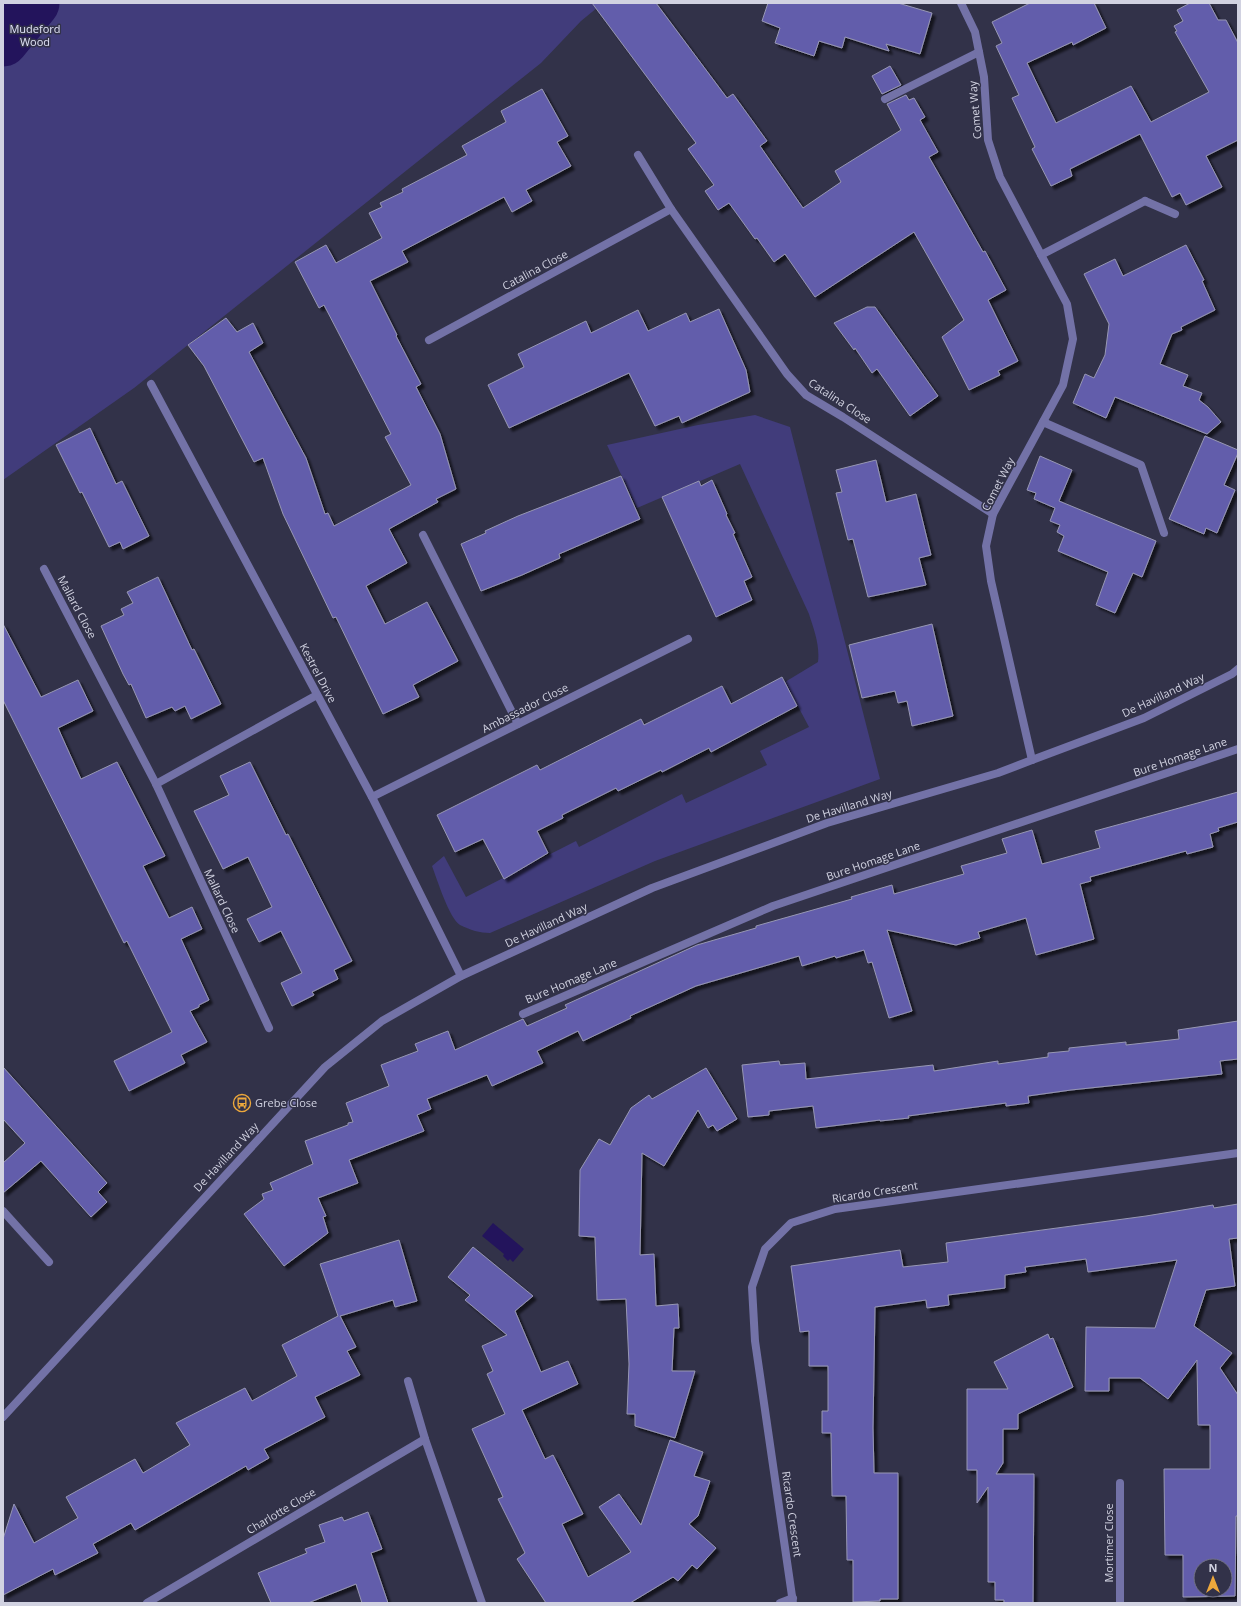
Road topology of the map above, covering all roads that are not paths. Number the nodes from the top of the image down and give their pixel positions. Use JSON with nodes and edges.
{"nodes":[{"id":1,"x":961,"y":3,"type":"edge"},
{"id":2,"x":979,"y":52,"type":"junction"},
{"id":3,"x":885,"y":98,"type":"dead end"},
{"id":4,"x":638,"y":155,"type":"dead end"},
{"id":5,"x":671,"y":209,"type":"junction"},
{"id":6,"x":1175,"y":214,"type":"dead end"},
{"id":7,"x":1041,"y":254,"type":"junction"},
{"id":8,"x":429,"y":340,"type":"dead end"},
{"id":9,"x":150,"y":384,"type":"dead end"},
{"id":10,"x":1043,"y":422,"type":"junction"},
{"id":11,"x":993,"y":514,"type":"junction"},
{"id":12,"x":1164,"y":533,"type":"dead end"},
{"id":13,"x":423,"y":535,"type":"dead end"},
{"id":14,"x":44,"y":569,"type":"dead end"},
{"id":15,"x":688,"y":639,"type":"dead end"},
{"id":16,"x":1238,"y":669,"type":"edge"},
{"id":17,"x":317,"y":695,"type":"junction"},
{"id":18,"x":518,"y":724,"type":"junction"},
{"id":19,"x":1238,"y":749,"type":"edge"},
{"id":20,"x":1032,"y":760,"type":"junction"},
{"id":21,"x":156,"y":784,"type":"junction"},
{"id":22,"x":372,"y":797,"type":"junction"},
{"id":23,"x":461,"y":976,"type":"junction"},
{"id":24,"x":523,"y":1014,"type":"dead end"},
{"id":25,"x":269,"y":1028,"type":"dead end"},
{"id":26,"x":1238,"y":1153,"type":"edge"},
{"id":27,"x":3,"y":1211,"type":"edge"},
{"id":28,"x":49,"y":1262,"type":"dead end"},
{"id":29,"x":408,"y":1381,"type":"dead end"},
{"id":30,"x":3,"y":1417,"type":"edge"},
{"id":31,"x":425,"y":1439,"type":"junction"},
{"id":32,"x":1120,"y":1483,"type":"dead end"},
{"id":33,"x":793,"y":1600,"type":"edge"},
{"id":34,"x":147,"y":1603,"type":"edge"},
{"id":35,"x":482,"y":1603,"type":"edge"},
{"id":36,"x":780,"y":1603,"type":"edge"},
{"id":37,"x":1120,"y":1603,"type":"edge"}],
"edges":[{"from":1,"to":2,"type":"street","name":"Comet Way"},
{"from":2,"to":3,"type":"street"},
{"from":2,"to":7,"type":"street","name":"Comet Way"},
{"from":4,"to":5,"type":"street","name":"Catalina Close"},
{"from":5,"to":8,"type":"street","name":"Catalina Close"},
{"from":5,"to":11,"type":"street","name":"Catalina Close"},
{"from":6,"to":7,"type":"street"},
{"from":7,"to":10,"type":"street","name":"Comet Way"},
{"from":9,"to":17,"type":"street","name":"Kestrel Drive"},
{"from":10,"to":11,"type":"street","name":"Comet Way"},
{"from":10,"to":12,"type":"street"},
{"from":11,"to":20,"type":"street","name":"Comet Way"},
{"from":13,"to":18,"type":"street"},
{"from":14,"to":21,"type":"street","name":"Mallard Close"},
{"from":15,"to":18,"type":"street","name":"Ambassador Close"},
{"from":16,"to":20,"type":"street","name":"De Havilland Way"},
{"from":17,"to":21,"type":"street"},
{"from":17,"to":22,"type":"street","name":"Kestrel Drive"},
{"from":18,"to":22,"type":"street","name":"Ambassador Close"},
{"from":19,"to":24,"type":"street","name":"Bure Homage Lane"},
{"from":20,"to":23,"type":"street","name":"De Havilland Way"},
{"from":21,"to":25,"type":"street","name":"Mallard Close"},
{"from":22,"to":23,"type":"street","name":"Kestrel Drive"},
{"from":23,"to":30,"type":"street","name":"De Havilland Way"},
{"from":26,"to":33,"type":"street","name":"Ricardo Crescent"},
{"from":27,"to":28,"type":"street"},
{"from":29,"to":31,"type":"street"},
{"from":31,"to":34,"type":"street","name":"Charlotte Close"},
{"from":31,"to":35,"type":"street"},
{"from":32,"to":37,"type":"street","name":"Mortimer Close"},
{"from":33,"to":36,"type":"street"}]}
